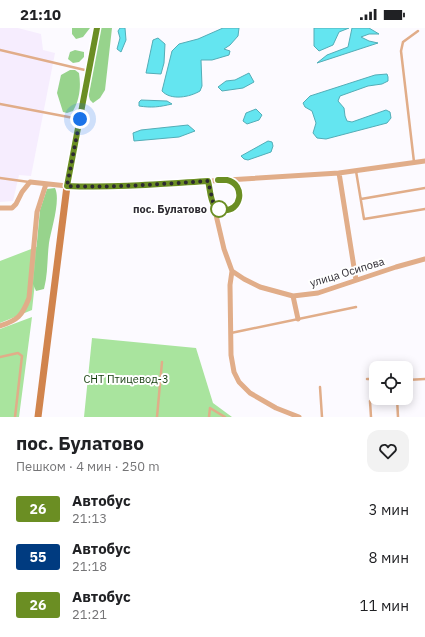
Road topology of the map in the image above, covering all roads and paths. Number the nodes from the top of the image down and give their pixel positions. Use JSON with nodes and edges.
{"nodes":[{"id":1,"x":98,"y":28,"type":"edge"},
{"id":2,"x":418,"y":31,"type":"dead end"},
{"id":3,"x":0,"y":50,"type":"edge"},
{"id":4,"x":89,"y":71,"type":"junction"},
{"id":5,"x":0,"y":104,"type":"edge"},
{"id":6,"x":80,"y":119,"type":"junction"},
{"id":7,"x":425,"y":160,"type":"edge"},
{"id":8,"x":414,"y":162,"type":"junction"},
{"id":9,"x":356,"y":171,"type":"junction"},
{"id":10,"x":339,"y":173,"type":"junction"},
{"id":11,"x":0,"y":178,"type":"edge"},
{"id":12,"x":228,"y":180,"type":"junction"},
{"id":13,"x":208,"y":181,"type":"junction"},
{"id":14,"x":30,"y":182,"type":"junction"},
{"id":15,"x":46,"y":184,"type":"junction"},
{"id":16,"x":67,"y":186,"type":"junction"},
{"id":17,"x":425,"y":188,"type":"edge"},
{"id":18,"x":360,"y":199,"type":"junction"},
{"id":19,"x":214,"y":206,"type":"junction"},
{"id":20,"x":0,"y":208,"type":"edge"},
{"id":21,"x":425,"y":209,"type":"edge"},
{"id":22,"x":425,"y":259,"type":"edge"},
{"id":23,"x":232,"y":271,"type":"junction"},
{"id":24,"x":356,"y":280,"type":"junction"},
{"id":25,"x":293,"y":296,"type":"junction"},
{"id":26,"x":356,"y":307,"type":"dead end"},
{"id":27,"x":298,"y":319,"type":"junction"},
{"id":28,"x":0,"y":326,"type":"edge"},
{"id":29,"x":231,"y":333,"type":"junction"},
{"id":30,"x":0,"y":357,"type":"edge"},
{"id":31,"x":162,"y":362,"type":"dead end"},
{"id":32,"x":425,"y":379,"type":"edge"},
{"id":33,"x":413,"y":380,"type":"edge"},
{"id":34,"x":320,"y":387,"type":"dead end"},
{"id":35,"x":370,"y":405,"type":"edge"},
{"id":36,"x":397,"y":405,"type":"edge"},
{"id":37,"x":15,"y":417,"type":"edge"},
{"id":38,"x":38,"y":417,"type":"edge"},
{"id":39,"x":157,"y":417,"type":"edge"},
{"id":40,"x":209,"y":417,"type":"edge"},
{"id":41,"x":225,"y":417,"type":"edge"},
{"id":42,"x":299,"y":417,"type":"edge"},
{"id":43,"x":322,"y":417,"type":"edge"},
{"id":44,"x":371,"y":417,"type":"edge"},
{"id":45,"x":398,"y":417,"type":"edge"}],
"edges":[{"from":1,"to":4,"type":"main road"},
{"from":2,"to":8,"type":"lane"},
{"from":3,"to":4,"type":"lane"},
{"from":4,"to":6,"type":"main road"},
{"from":5,"to":6,"type":"lane"},
{"from":6,"to":16,"type":"main road"},
{"from":7,"to":8,"type":"street"},
{"from":8,"to":9,"type":"street"},
{"from":9,"to":10,"type":"street"},
{"from":9,"to":18,"type":"lane"},
{"from":10,"to":12,"type":"street"},
{"from":10,"to":24,"type":"street"},
{"from":11,"to":14,"type":"lane"},
{"from":12,"to":13,"type":"street"},
{"from":12,"to":19,"type":"street"},
{"from":13,"to":16,"type":"street"},
{"from":13,"to":19,"type":"street"},
{"from":14,"to":15,"type":"street"},
{"from":14,"to":20,"type":"street"},
{"from":15,"to":16,"type":"street"},
{"from":15,"to":28,"type":"street"},
{"from":16,"to":38,"type":"main road"},
{"from":17,"to":18,"type":"lane"},
{"from":18,"to":21,"type":"lane"},
{"from":19,"to":23,"type":"street"},
{"from":22,"to":24,"type":"street","name":"улица Осипова"},
{"from":23,"to":25,"type":"street","name":"улица Осипова"},
{"from":23,"to":29,"type":"street"},
{"from":24,"to":25,"type":"street","name":"улица Осипова"},
{"from":25,"to":27,"type":"street"},
{"from":26,"to":27,"type":"lane"},
{"from":27,"to":29,"type":"lane"},
{"from":29,"to":42,"type":"street"},
{"from":30,"to":37,"type":"lane"},
{"from":31,"to":39,"type":"lane"},
{"from":32,"to":33,"type":"lane"},
{"from":34,"to":43,"type":"lane"},
{"from":35,"to":44,"type":"lane"},
{"from":36,"to":45,"type":"lane"},
{"from":40,"to":41,"type":"lane"}]}
